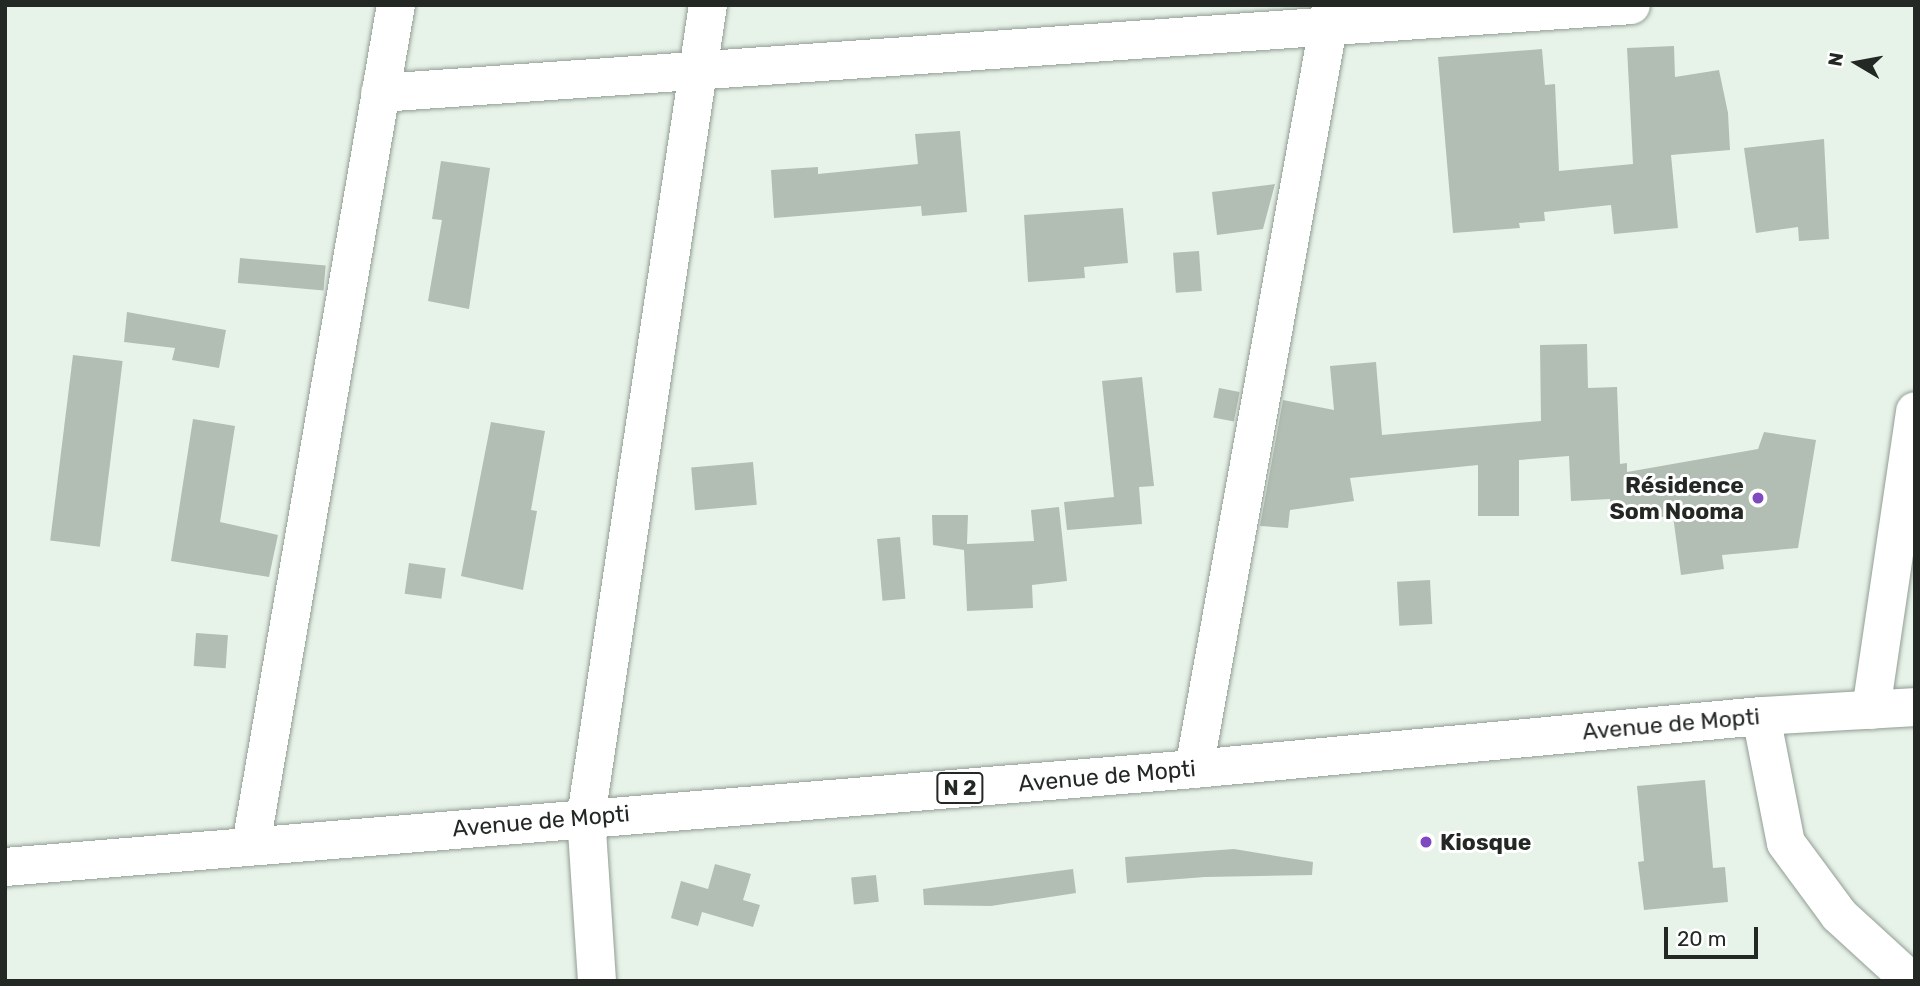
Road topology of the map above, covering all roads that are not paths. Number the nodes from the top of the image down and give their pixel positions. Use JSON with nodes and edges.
{"nodes":[{"id":1,"x":396,"y":5,"type":"edge"},
{"id":2,"x":708,"y":5,"type":"edge"},
{"id":3,"x":1631,"y":5,"type":"edge"},
{"id":4,"x":1331,"y":16,"type":"edge"},
{"id":5,"x":696,"y":71,"type":"junction"},
{"id":6,"x":380,"y":93,"type":"junction"},
{"id":7,"x":1915,"y":411,"type":"edge"},
{"id":8,"x":1915,"y":706,"type":"edge"},
{"id":9,"x":1871,"y":710,"type":"junction"},
{"id":10,"x":1762,"y":716,"type":"junction"},
{"id":11,"x":1194,"y":769,"type":"junction"},
{"id":12,"x":586,"y":817,"type":"junction"},
{"id":13,"x":251,"y":845,"type":"junction"},
{"id":14,"x":5,"y":867,"type":"edge"},
{"id":15,"x":1875,"y":968,"type":"edge"},
{"id":16,"x":597,"y":981,"type":"edge"},
{"id":17,"x":1911,"y":981,"type":"edge"}],
"edges":[{"from":1,"to":6,"type":"street"},
{"from":2,"to":5,"type":"street"},
{"from":3,"to":4,"type":"street"},
{"from":4,"to":5,"type":"street"},
{"from":4,"to":11,"type":"street"},
{"from":5,"to":6,"type":"street"},
{"from":5,"to":12,"type":"street"},
{"from":6,"to":13,"type":"street"},
{"from":7,"to":9,"type":"street"},
{"from":8,"to":9,"type":"street","name":"Avenue de Mopti","number":"N 2"},
{"from":9,"to":10,"type":"street","name":"Avenue de Mopti","number":"N 2"},
{"from":10,"to":11,"type":"street","name":"Avenue de Mopti","number":"N 2"},
{"from":10,"to":15,"type":"street"},
{"from":11,"to":12,"type":"street","name":"Avenue de Mopti","number":"N 2"},
{"from":12,"to":13,"type":"street","name":"Avenue de Mopti","number":"N 2"},
{"from":12,"to":16,"type":"street"},
{"from":13,"to":14,"type":"street","name":"Avenue de Mopti","number":"N 2"},
{"from":15,"to":17,"type":"street"}]}
